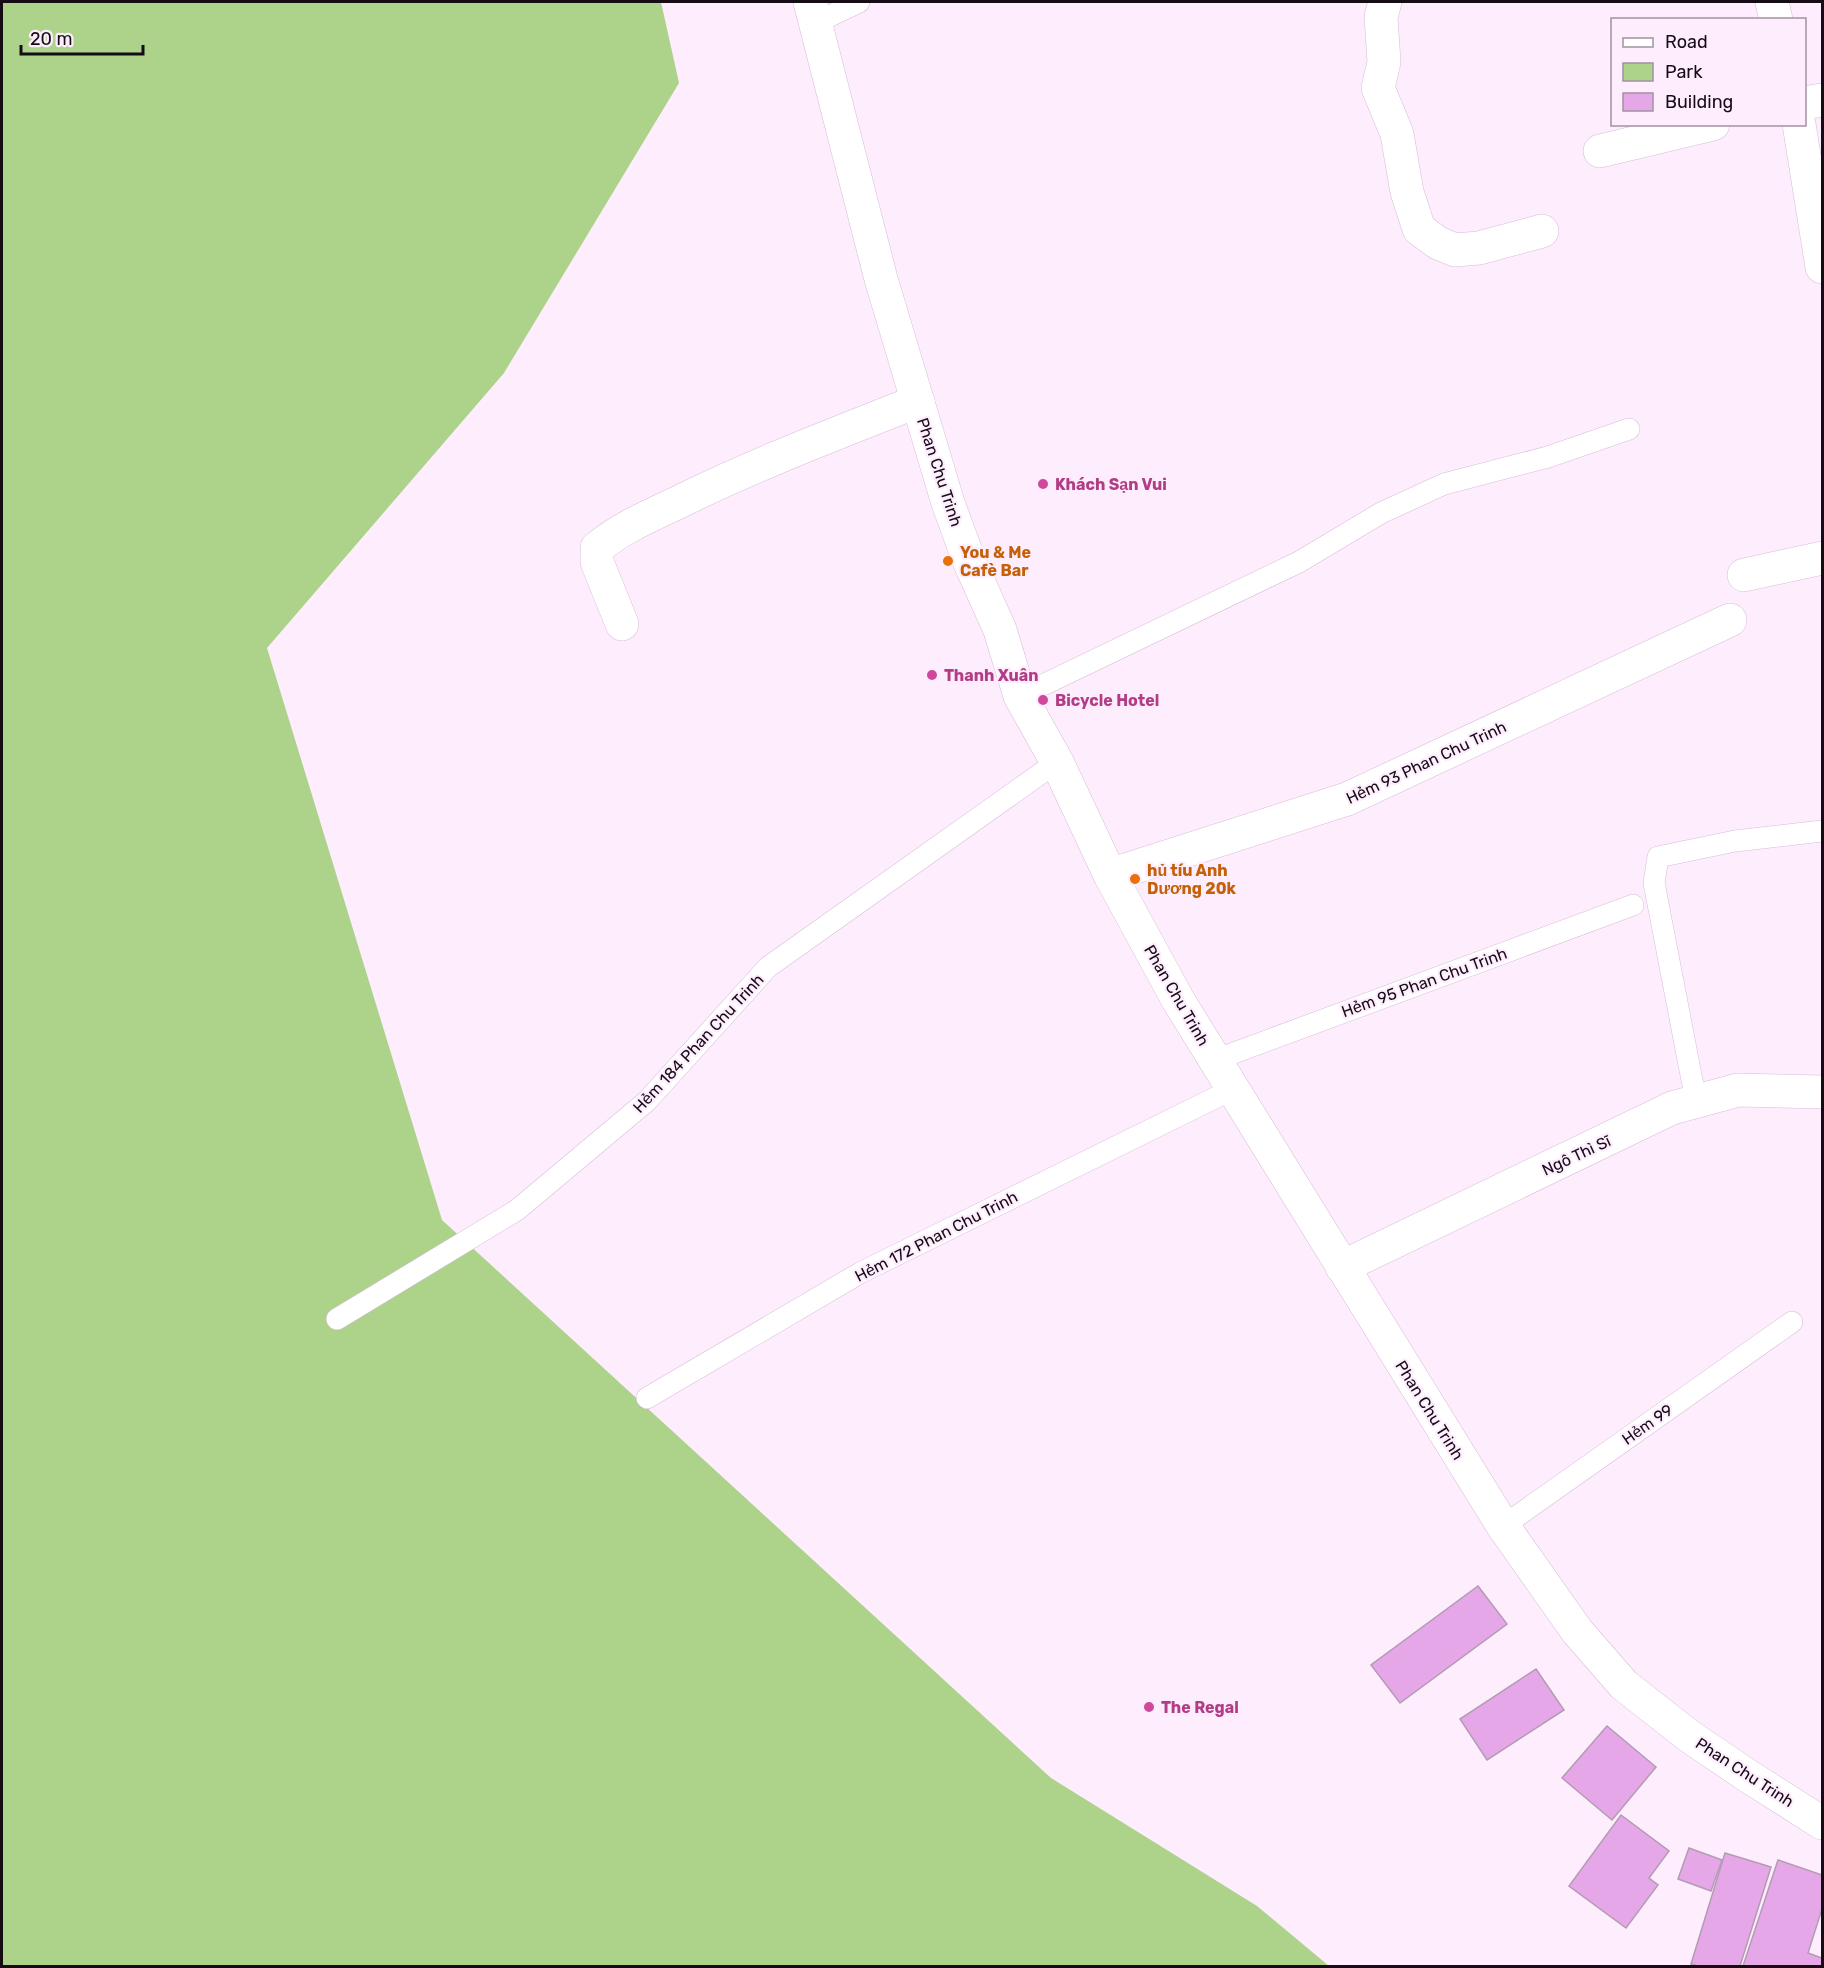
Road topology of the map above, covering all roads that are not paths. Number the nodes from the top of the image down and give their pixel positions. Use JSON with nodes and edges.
{"nodes":[{"id":1,"x":859,"y":2,"type":"edge"},
{"id":2,"x":1385,"y":2,"type":"edge"},
{"id":3,"x":1772,"y":2,"type":"edge"},
{"id":4,"x":812,"y":12,"type":"edge"},
{"id":5,"x":1776,"y":18,"type":"edge"},
{"id":6,"x":1822,"y":100,"type":"edge"},
{"id":7,"x":1806,"y":103,"type":"edge"},
{"id":8,"x":1705,"y":126,"type":"edge"},
{"id":9,"x":1799,"y":126,"type":"edge"},
{"id":10,"x":1600,"y":151,"type":"dead end"},
{"id":11,"x":1542,"y":231,"type":"dead end"},
{"id":12,"x":1822,"y":267,"type":"edge"},
{"id":13,"x":918,"y":401,"type":"junction"},
{"id":14,"x":1629,"y":429,"type":"dead end"},
{"id":15,"x":1822,"y":558,"type":"edge"},
{"id":16,"x":1744,"y":575,"type":"dead end"},
{"id":17,"x":1730,"y":620,"type":"dead end"},
{"id":18,"x":622,"y":624,"type":"dead end"},
{"id":19,"x":1020,"y":696,"type":"junction"},
{"id":20,"x":1057,"y":762,"type":"junction"},
{"id":21,"x":1822,"y":831,"type":"edge"},
{"id":22,"x":1110,"y":875,"type":"junction"},
{"id":23,"x":1633,"y":905,"type":"dead end"},
{"id":24,"x":1215,"y":1060,"type":"junction"},
{"id":25,"x":1233,"y":1089,"type":"junction"},
{"id":26,"x":1822,"y":1092,"type":"edge"},
{"id":27,"x":1696,"y":1101,"type":"junction"},
{"id":28,"x":1342,"y":1267,"type":"junction"},
{"id":29,"x":337,"y":1319,"type":"dead end"},
{"id":30,"x":1792,"y":1322,"type":"dead end"},
{"id":31,"x":648,"y":1398,"type":"dead end"},
{"id":32,"x":1503,"y":1526,"type":"junction"},
{"id":33,"x":1822,"y":1823,"type":"edge"}],
"edges":[{"from":1,"to":4,"type":"lane"},
{"from":2,"to":11,"type":"street"},
{"from":3,"to":5,"type":"street"},
{"from":4,"to":13,"type":"street","name":"Phan Chu Trinh"},
{"from":6,"to":7,"type":"street"},
{"from":8,"to":10,"type":"street"},
{"from":9,"to":12,"type":"street"},
{"from":13,"to":18,"type":"street"},
{"from":13,"to":19,"type":"street","name":"Phan Chu Trinh"},
{"from":14,"to":19,"type":"lane"},
{"from":15,"to":16,"type":"street"},
{"from":17,"to":22,"type":"street","name":"Hẻm 93 Phan Chu Trinh"},
{"from":19,"to":20,"type":"street","name":"Phan Chu Trinh"},
{"from":20,"to":22,"type":"street","name":"Phan Chu Trinh"},
{"from":20,"to":29,"type":"lane","name":"Hẻm 184 Phan Chu Trinh"},
{"from":21,"to":27,"type":"lane"},
{"from":22,"to":24,"type":"street","name":"Phan Chu Trinh"},
{"from":23,"to":24,"type":"lane","name":"Hẻm 95 Phan Chu Trinh"},
{"from":24,"to":25,"type":"street","name":"Phan Chu Trinh"},
{"from":25,"to":28,"type":"street","name":"Phan Chu Trinh"},
{"from":25,"to":31,"type":"lane","name":"Hẻm 172 Phan Chu Trinh"},
{"from":26,"to":27,"type":"street","name":"Ngô Thì Sĩ"},
{"from":27,"to":28,"type":"street","name":"Ngô Thì Sĩ"},
{"from":28,"to":32,"type":"street","name":"Phan Chu Trinh"},
{"from":30,"to":32,"type":"lane","name":"Hẻm 99"},
{"from":32,"to":33,"type":"street","name":"Phan Chu Trinh"}]}
